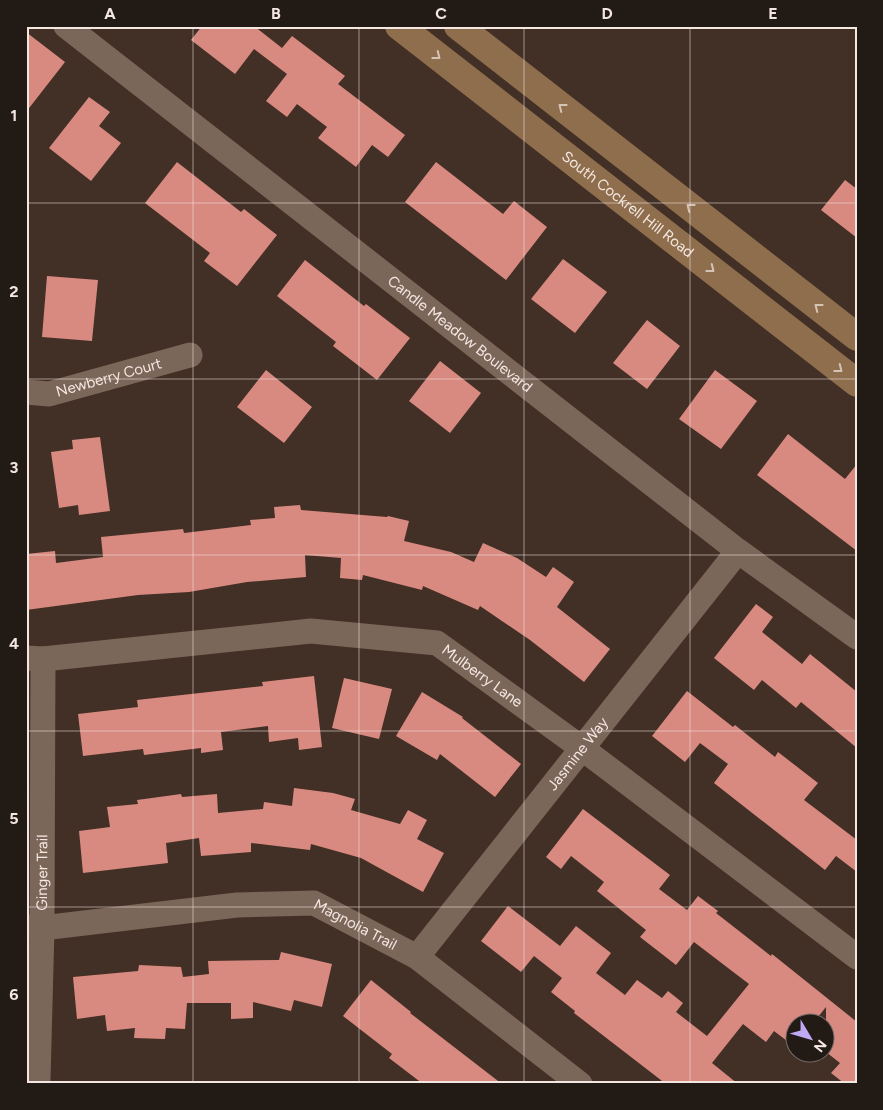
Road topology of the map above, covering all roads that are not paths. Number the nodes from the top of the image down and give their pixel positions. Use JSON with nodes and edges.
{"nodes":[{"id":1,"x":66,"y":26,"type":"edge"},
{"id":2,"x":399,"y":26,"type":"edge"},
{"id":3,"x":458,"y":26,"type":"edge"},
{"id":4,"x":640,"y":168,"type":"junction"},
{"id":5,"x":617,"y":196,"type":"junction"},
{"id":6,"x":857,"y":337,"type":"edge"},
{"id":7,"x":190,"y":356,"type":"dead end"},
{"id":8,"x":857,"y":383,"type":"edge"},
{"id":9,"x":26,"y":392,"type":"edge"},
{"id":10,"x":738,"y":551,"type":"junction"},
{"id":11,"x":857,"y":637,"type":"edge"},
{"id":12,"x":34,"y":658,"type":"edge"},
{"id":13,"x":583,"y":749,"type":"junction"},
{"id":14,"x":34,"y":928,"type":"edge"},
{"id":15,"x":418,"y":957,"type":"junction"},
{"id":16,"x":857,"y":957,"type":"edge"},
{"id":17,"x":36,"y":1084,"type":"edge"},
{"id":18,"x":580,"y":1084,"type":"edge"}],
"edges":[{"from":1,"to":10,"type":"street","name":"Candle Meadow Boulevard"},
{"from":2,"to":5,"type":"main road","name":"South Cockrell Hill Road","one_way":true},
{"from":4,"to":3,"type":"main road","one_way":true},
{"from":4,"to":5,"type":"main road"},
{"from":6,"to":4,"type":"main road","one_way":true},
{"from":5,"to":8,"type":"main road","name":"South Cockrell Hill Road","one_way":true},
{"from":7,"to":9,"type":"street","name":"Newberry Court"},
{"from":10,"to":11,"type":"street","name":"Candle Meadow Boulevard"},
{"from":10,"to":13,"type":"street","name":"Jasmine Way"},
{"from":12,"to":13,"type":"street","name":"Mulberry Lane"},
{"from":12,"to":14,"type":"street","name":"Ginger Trail"},
{"from":13,"to":15,"type":"street","name":"Jasmine Way"},
{"from":13,"to":16,"type":"street","name":"Mulberry Lane"},
{"from":14,"to":15,"type":"street","name":"Magnolia Trail"},
{"from":14,"to":17,"type":"street","name":"Ginger Trail"},
{"from":15,"to":18,"type":"street","name":"Magnolia Trail"}]}
